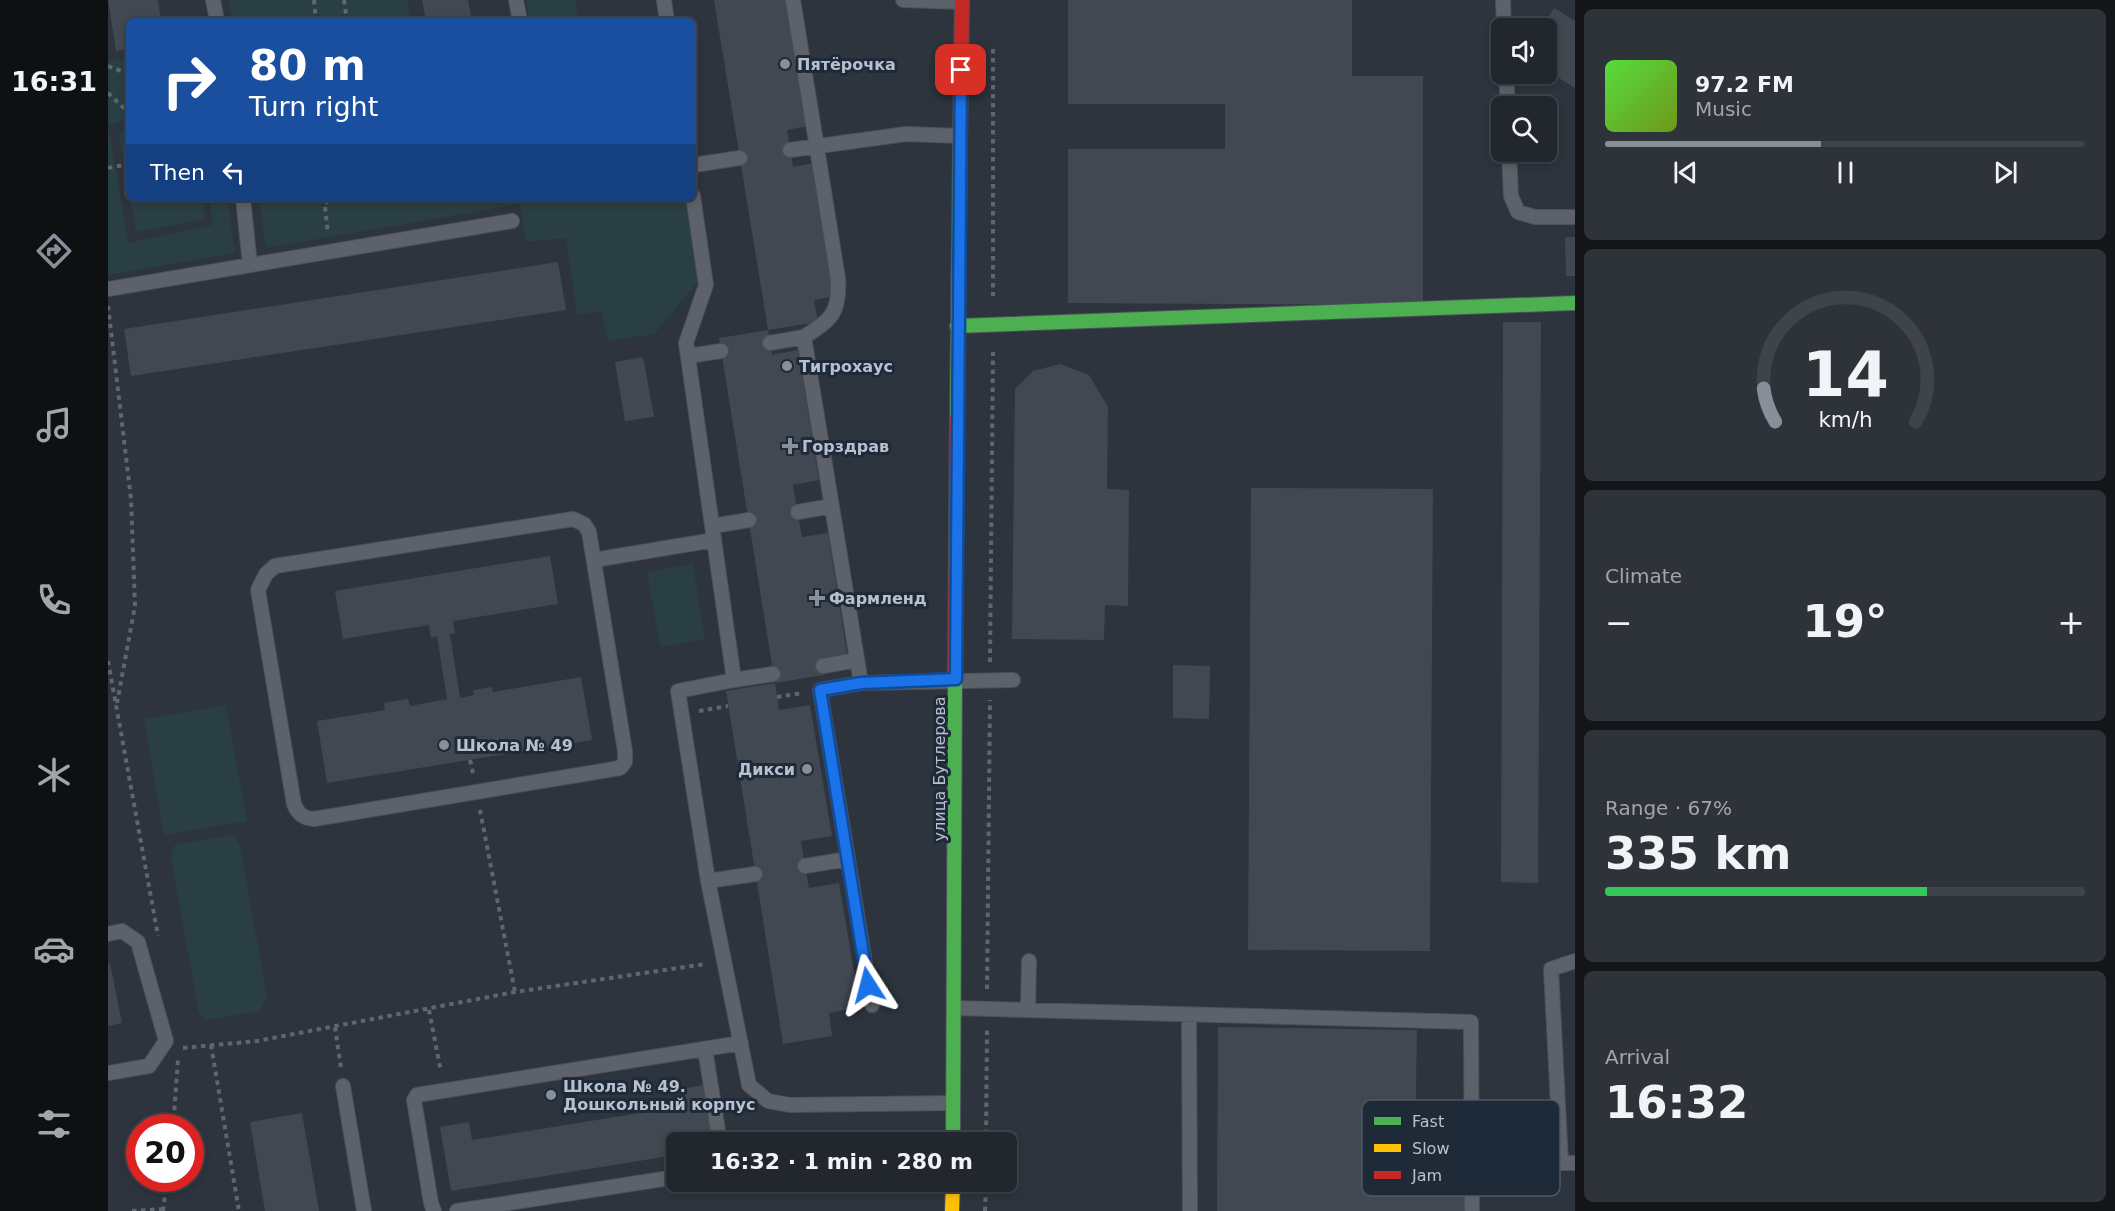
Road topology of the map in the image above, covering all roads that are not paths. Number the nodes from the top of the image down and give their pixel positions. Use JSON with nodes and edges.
{"nodes":[{"id":1,"x":213,"y":0,"type":"edge"},
{"id":2,"x":516,"y":0,"type":"edge"},
{"id":3,"x":664,"y":0,"type":"edge"},
{"id":4,"x":793,"y":0,"type":"edge"},
{"id":5,"x":903,"y":0,"type":"edge"},
{"id":6,"x":1503,"y":0,"type":"edge"},
{"id":7,"x":962,"y":1,"type":"edge"},
{"id":8,"x":216,"y":18,"type":"edge"},
{"id":9,"x":519,"y":18,"type":"edge"},
{"id":10,"x":667,"y":18,"type":"edge"},
{"id":11,"x":1504,"y":18,"type":"edge"},
{"id":12,"x":960,"y":136,"type":"junction"},
{"id":13,"x":816,"y":145,"type":"junction"},
{"id":14,"x":790,"y":150,"type":"dead end"},
{"id":15,"x":740,"y":158,"type":"dead end"},
{"id":16,"x":1509,"y":162,"type":"edge"},
{"id":17,"x":696,"y":165,"type":"edge"},
{"id":18,"x":243,"y":201,"type":"edge"},
{"id":19,"x":694,"y":201,"type":"edge"},
{"id":20,"x":1575,"y":217,"type":"edge"},
{"id":21,"x":512,"y":221,"type":"dead end"},
{"id":22,"x":250,"y":265,"type":"junction"},
{"id":23,"x":108,"y":289,"type":"edge"},
{"id":24,"x":1575,"y":303,"type":"edge"},
{"id":25,"x":957,"y":326,"type":"junction"},
{"id":26,"x":804,"y":337,"type":"junction"},
{"id":27,"x":770,"y":343,"type":"dead end"},
{"id":28,"x":721,"y":351,"type":"dead end"},
{"id":29,"x":687,"y":356,"type":"junction"},
{"id":30,"x":832,"y":506,"type":"junction"},
{"id":31,"x":798,"y":512,"type":"dead end"},
{"id":32,"x":748,"y":520,"type":"dead end"},
{"id":33,"x":713,"y":533,"type":"junction"},
{"id":34,"x":594,"y":560,"type":"junction"},
{"id":35,"x":857,"y":660,"type":"junction"},
{"id":36,"x":823,"y":666,"type":"dead end"},
{"id":37,"x":773,"y":674,"type":"dead end"},
{"id":38,"x":956,"y":679,"type":"junction"},
{"id":39,"x":734,"y":680,"type":"junction"},
{"id":40,"x":1013,"y":680,"type":"dead end"},
{"id":41,"x":861,"y":683,"type":"junction"},
{"id":42,"x":848,"y":859,"type":"junction"},
{"id":43,"x":805,"y":866,"type":"dead end"},
{"id":44,"x":755,"y":874,"type":"dead end"},
{"id":45,"x":708,"y":881,"type":"junction"},
{"id":46,"x":108,"y":934,"type":"edge"},
{"id":47,"x":1029,"y":960,"type":"dead end"},
{"id":48,"x":1575,"y":961,"type":"edge"},
{"id":49,"x":872,"y":1005,"type":"dead end"},
{"id":50,"x":955,"y":1008,"type":"junction"},
{"id":51,"x":1028,"y":1010,"type":"junction"},
{"id":52,"x":1189,"y":1015,"type":"junction"},
{"id":53,"x":741,"y":1043,"type":"junction"},
{"id":54,"x":705,"y":1049,"type":"junction"},
{"id":55,"x":108,"y":1072,"type":"edge"},
{"id":56,"x":343,"y":1086,"type":"road end"},
{"id":57,"x":1471,"y":1100,"type":"edge"},
{"id":58,"x":1558,"y":1100,"type":"edge"},
{"id":59,"x":954,"y":1103,"type":"junction"},
{"id":60,"x":718,"y":1132,"type":"edge"},
{"id":61,"x":953,"y":1132,"type":"edge"},
{"id":62,"x":1560,"y":1144,"type":"edge"},
{"id":63,"x":1575,"y":1163,"type":"edge"},
{"id":64,"x":666,"y":1179,"type":"edge"},
{"id":65,"x":953,"y":1192,"type":"edge"},
{"id":66,"x":1472,"y":1196,"type":"edge"},
{"id":67,"x":364,"y":1211,"type":"edge"},
{"id":68,"x":434,"y":1211,"type":"edge"},
{"id":69,"x":457,"y":1211,"type":"edge"},
{"id":70,"x":952,"y":1211,"type":"edge"},
{"id":71,"x":1190,"y":1211,"type":"edge"},
{"id":72,"x":1472,"y":1211,"type":"edge"}],
"edges":[{"from":1,"to":8,"type":"lane"},
{"from":2,"to":9,"type":"lane"},
{"from":3,"to":10,"type":"lane"},
{"from":4,"to":13,"type":"lane"},
{"from":5,"to":7,"type":"lane"},
{"from":6,"to":11,"type":"lane"},
{"from":7,"to":12,"type":"street","name":"улица Бутлерова"},
{"from":12,"to":13,"type":"lane"},
{"from":12,"to":25,"type":"street","name":"улица Бутлерова"},
{"from":13,"to":14,"type":"lane"},
{"from":13,"to":26,"type":"lane"},
{"from":15,"to":17,"type":"lane"},
{"from":16,"to":20,"type":"lane"},
{"from":18,"to":22,"type":"lane"},
{"from":19,"to":29,"type":"lane"},
{"from":21,"to":22,"type":"lane"},
{"from":22,"to":23,"type":"lane"},
{"from":24,"to":25,"type":"street"},
{"from":25,"to":38,"type":"street","name":"улица Бутлерова"},
{"from":26,"to":27,"type":"lane"},
{"from":26,"to":30,"type":"lane"},
{"from":28,"to":29,"type":"lane"},
{"from":29,"to":33,"type":"lane"},
{"from":30,"to":31,"type":"lane"},
{"from":30,"to":35,"type":"lane"},
{"from":32,"to":33,"type":"lane"},
{"from":33,"to":34,"type":"lane"},
{"from":33,"to":39,"type":"lane"},
{"from":34,"to":34,"type":"lane"},
{"from":35,"to":36,"type":"lane"},
{"from":35,"to":41,"type":"lane"},
{"from":37,"to":39,"type":"lane"},
{"from":38,"to":40,"type":"lane"},
{"from":38,"to":41,"type":"lane"},
{"from":38,"to":50,"type":"street","name":"улица Бутлерова"},
{"from":39,"to":45,"type":"lane"},
{"from":41,"to":42,"type":"lane"},
{"from":42,"to":43,"type":"lane"},
{"from":42,"to":49,"type":"lane"},
{"from":44,"to":45,"type":"lane"},
{"from":45,"to":53,"type":"lane"},
{"from":46,"to":55,"type":"lane"},
{"from":47,"to":51,"type":"lane"},
{"from":48,"to":58,"type":"lane"},
{"from":50,"to":51,"type":"lane"},
{"from":50,"to":59,"type":"street","name":"улица Бутлерова"},
{"from":51,"to":52,"type":"lane"},
{"from":52,"to":57,"type":"lane"},
{"from":52,"to":71,"type":"lane"},
{"from":53,"to":54,"type":"lane"},
{"from":53,"to":59,"type":"lane"},
{"from":54,"to":60,"type":"lane"},
{"from":54,"to":68,"type":"lane"},
{"from":56,"to":67,"type":"lane"},
{"from":59,"to":61,"type":"street","name":"улица Бутлерова"},
{"from":62,"to":63,"type":"lane"},
{"from":64,"to":69,"type":"lane"},
{"from":65,"to":70,"type":"street"},
{"from":66,"to":72,"type":"lane"}]}
